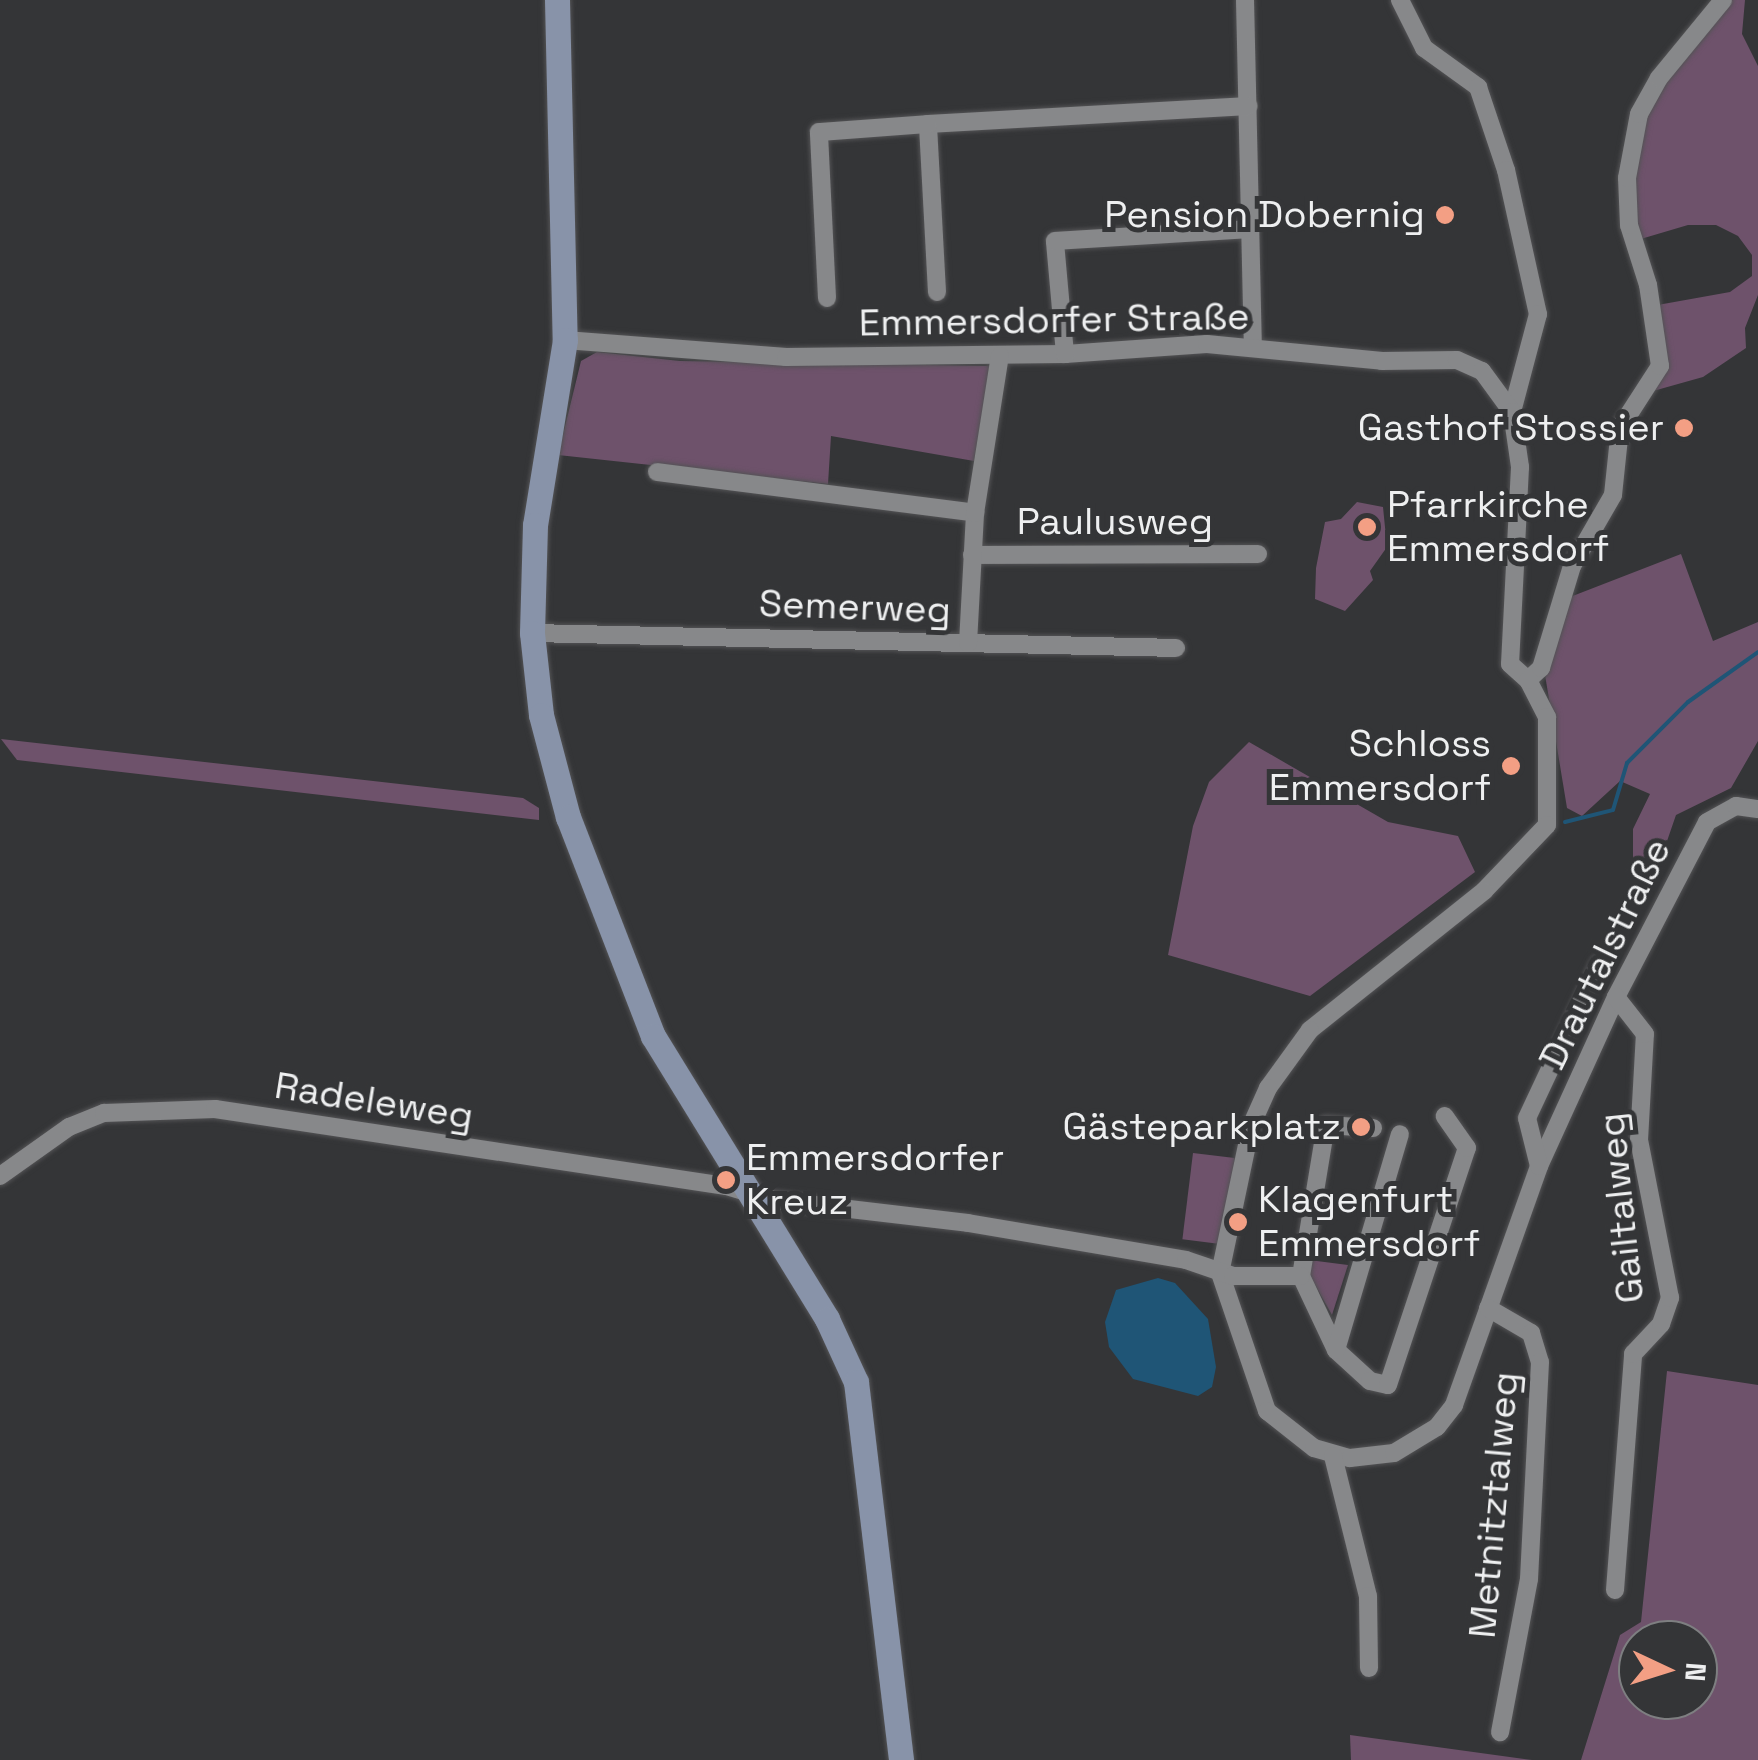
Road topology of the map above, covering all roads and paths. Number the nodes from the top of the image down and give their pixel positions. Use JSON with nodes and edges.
{"nodes":[{"id":1,"x":557,"y":0,"type":"edge"},
{"id":2,"x":1246,"y":0,"type":"edge"},
{"id":3,"x":1400,"y":0,"type":"edge"},
{"id":4,"x":1723,"y":0,"type":"edge"},
{"id":5,"x":1248,"y":106,"type":"junction"},
{"id":6,"x":928,"y":124,"type":"junction"},
{"id":7,"x":1250,"y":229,"type":"junction"},
{"id":8,"x":937,"y":292,"type":"dead end"},
{"id":9,"x":827,"y":298,"type":"dead end"},
{"id":10,"x":565,"y":340,"type":"junction"},
{"id":11,"x":1253,"y":347,"type":"junction"},
{"id":12,"x":1065,"y":354,"type":"junction"},
{"id":13,"x":1000,"y":356,"type":"junction"},
{"id":14,"x":1522,"y":367,"type":"junction"},
{"id":15,"x":1482,"y":371,"type":"junction"},
{"id":16,"x":1512,"y":412,"type":"junction"},
{"id":17,"x":658,"y":472,"type":"dead end"},
{"id":18,"x":975,"y":513,"type":"junction"},
{"id":19,"x":1258,"y":554,"type":"dead end"},
{"id":20,"x":972,"y":555,"type":"junction"},
{"id":21,"x":532,"y":632,"type":"junction"},
{"id":22,"x":968,"y":643,"type":"junction"},
{"id":23,"x":1176,"y":648,"type":"dead end"},
{"id":24,"x":1528,"y":680,"type":"junction"},
{"id":25,"x":1758,"y":808,"type":"edge"},
{"id":26,"x":1599,"y":964,"type":"dead end"},
{"id":27,"x":1616,"y":997,"type":"junction"},
{"id":28,"x":1446,"y":1116,"type":"dead end"},
{"id":29,"x":1373,"y":1128,"type":"dead end"},
{"id":30,"x":1400,"y":1134,"type":"dead end"},
{"id":31,"x":1539,"y":1166,"type":"junction"},
{"id":32,"x":0,"y":1176,"type":"edge"},
{"id":33,"x":754,"y":1196,"type":"junction"},
{"id":34,"x":1220,"y":1273,"type":"junction"},
{"id":35,"x":1301,"y":1276,"type":"junction"},
{"id":36,"x":1488,"y":1308,"type":"junction"},
{"id":37,"x":1336,"y":1350,"type":"junction"},
{"id":38,"x":1333,"y":1456,"type":"junction"},
{"id":39,"x":1615,"y":1590,"type":"dead end"},
{"id":40,"x":1369,"y":1668,"type":"dead end"},
{"id":41,"x":1500,"y":1732,"type":"dead end"},
{"id":42,"x":901,"y":1760,"type":"edge"}],
"edges":[{"from":1,"to":10,"type":"street"},
{"from":2,"to":5,"type":"street"},
{"from":3,"to":14,"type":"street"},
{"from":4,"to":24,"type":"street"},
{"from":5,"to":6,"type":"street"},
{"from":5,"to":7,"type":"street"},
{"from":6,"to":8,"type":"street"},
{"from":6,"to":9,"type":"street"},
{"from":7,"to":11,"type":"street"},
{"from":7,"to":12,"type":"street"},
{"from":10,"to":13,"type":"street","name":"Emmersdorfer Straße"},
{"from":10,"to":21,"type":"street"},
{"from":11,"to":12,"type":"street","name":"Emmersdorfer Straße"},
{"from":11,"to":15,"type":"street","name":"Emmersdorfer Straße"},
{"from":12,"to":13,"type":"street","name":"Emmersdorfer Straße"},
{"from":13,"to":18,"type":"street"},
{"from":14,"to":15,"type":"street","name":"Emmersdorfer Straße"},
{"from":14,"to":16,"type":"street"},
{"from":15,"to":16,"type":"street"},
{"from":16,"to":24,"type":"street"},
{"from":17,"to":18,"type":"street"},
{"from":18,"to":20,"type":"street"},
{"from":19,"to":20,"type":"street","name":"Paulusweg"},
{"from":20,"to":22,"type":"street"},
{"from":21,"to":22,"type":"street","name":"Semerweg"},
{"from":21,"to":33,"type":"street"},
{"from":22,"to":23,"type":"street","name":"Semerweg"},
{"from":24,"to":34,"type":"street"},
{"from":25,"to":27,"type":"street","name":"Drautalstraße"},
{"from":26,"to":31,"type":"street","name":"Drautalstraße"},
{"from":27,"to":31,"type":"street","name":"Drautalstraße"},
{"from":27,"to":39,"type":"street","name":"Gailtalweg"},
{"from":28,"to":37,"type":"street"},
{"from":29,"to":35,"type":"street"},
{"from":30,"to":37,"type":"street"},
{"from":31,"to":36,"type":"street","name":"Drautalstraße"},
{"from":32,"to":33,"type":"street","name":"Radeleweg"},
{"from":33,"to":34,"type":"street"},
{"from":33,"to":42,"type":"street"},
{"from":34,"to":35,"type":"street"},
{"from":34,"to":38,"type":"street"},
{"from":35,"to":37,"type":"street"},
{"from":36,"to":38,"type":"street","name":"Drautalstraße"},
{"from":36,"to":41,"type":"street","name":"Metnitztalweg"},
{"from":38,"to":40,"type":"street"}]}
